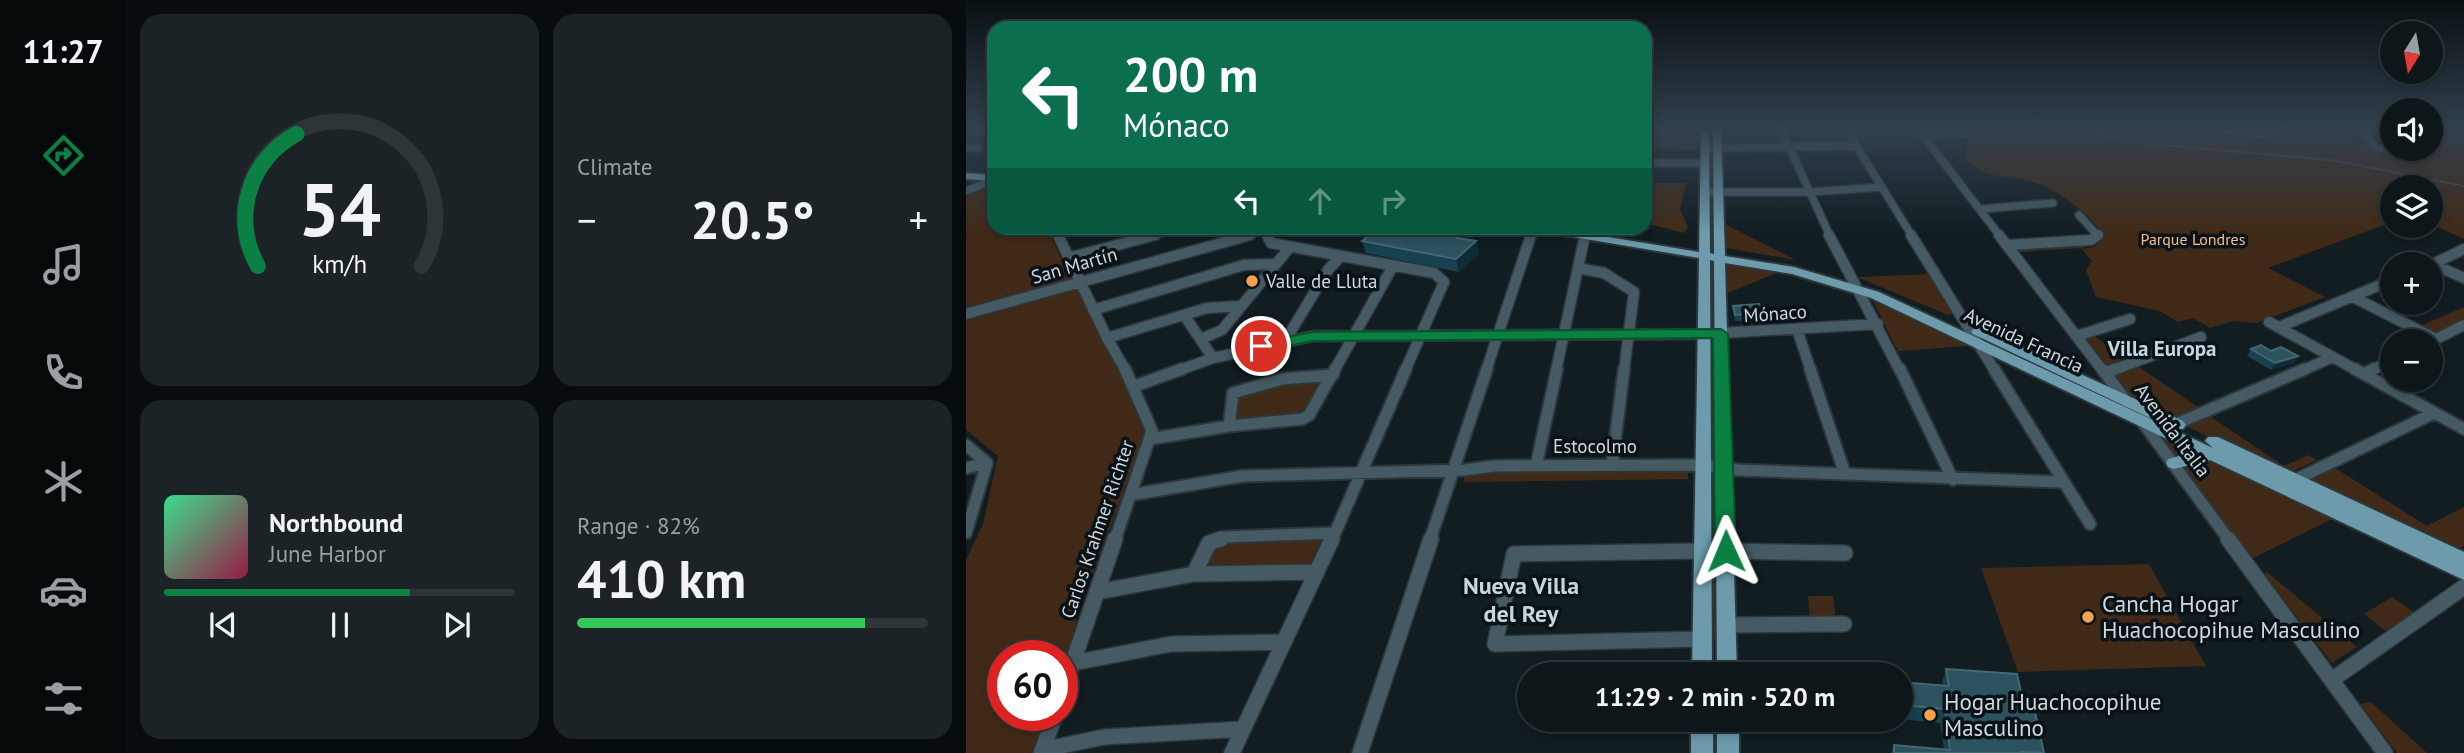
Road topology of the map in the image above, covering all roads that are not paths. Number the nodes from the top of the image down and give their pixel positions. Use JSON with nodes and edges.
{"nodes":[{"id":1,"x":1705,"y":164,"type":"edge"},
{"id":2,"x":1717,"y":164,"type":"edge"},
{"id":3,"x":1797,"y":164,"type":"edge"},
{"id":4,"x":1868,"y":164,"type":"edge"},
{"id":5,"x":1946,"y":164,"type":"edge"},
{"id":6,"x":966,"y":174,"type":"edge"},
{"id":7,"x":987,"y":176,"type":"edge"},
{"id":8,"x":987,"y":180,"type":"edge"},
{"id":9,"x":1882,"y":187,"type":"junction"},
{"id":10,"x":966,"y":191,"type":"edge"},
{"id":11,"x":1704,"y":192,"type":"junction"},
{"id":12,"x":1718,"y":192,"type":"junction"},
{"id":13,"x":1810,"y":192,"type":"junction"},
{"id":14,"x":2053,"y":203,"type":"dead end"},
{"id":15,"x":1981,"y":209,"type":"junction"},
{"id":16,"x":2079,"y":215,"type":"dead end"},
{"id":17,"x":1059,"y":235,"type":"edge"},
{"id":18,"x":1154,"y":235,"type":"edge"},
{"id":19,"x":1242,"y":235,"type":"edge"},
{"id":20,"x":1269,"y":235,"type":"edge"},
{"id":21,"x":1533,"y":235,"type":"edge"},
{"id":22,"x":1588,"y":235,"type":"edge"},
{"id":23,"x":1601,"y":235,"type":"edge"},
{"id":24,"x":2008,"y":246,"type":"junction"},
{"id":25,"x":1290,"y":247,"type":"junction"},
{"id":26,"x":2464,"y":250,"type":"edge"},
{"id":27,"x":1704,"y":252,"type":"junction"},
{"id":28,"x":1720,"y":255,"type":"junction"},
{"id":29,"x":1340,"y":257,"type":"junction"},
{"id":30,"x":1068,"y":258,"type":"junction"},
{"id":31,"x":2443,"y":259,"type":"edge"},
{"id":32,"x":1275,"y":264,"type":"junction"},
{"id":33,"x":1393,"y":266,"type":"junction"},
{"id":34,"x":1578,"y":268,"type":"junction"},
{"id":35,"x":2443,"y":269,"type":"edge"},
{"id":36,"x":2464,"y":278,"type":"edge"},
{"id":37,"x":1080,"y":281,"type":"junction"},
{"id":38,"x":1855,"y":284,"type":"junction"},
{"id":39,"x":2380,"y":286,"type":"edge"},
{"id":40,"x":2353,"y":297,"type":"junction"},
{"id":41,"x":1241,"y":306,"type":"junction"},
{"id":42,"x":1093,"y":310,"type":"junction"},
{"id":43,"x":966,"y":314,"type":"edge"},
{"id":44,"x":1184,"y":315,"type":"junction"},
{"id":45,"x":2130,"y":318,"type":"dead end"},
{"id":46,"x":1878,"y":324,"type":"junction"},
{"id":47,"x":1966,"y":325,"type":"junction"},
{"id":48,"x":2464,"y":326,"type":"edge"},
{"id":49,"x":1797,"y":329,"type":"junction"},
{"id":50,"x":2413,"y":329,"type":"edge"},
{"id":51,"x":1563,"y":334,"type":"junction"},
{"id":52,"x":1628,"y":334,"type":"junction"},
{"id":53,"x":1703,"y":334,"type":"junction"},
{"id":54,"x":1721,"y":334,"type":"junction"},
{"id":55,"x":1421,"y":335,"type":"junction"},
{"id":56,"x":1498,"y":335,"type":"junction"},
{"id":57,"x":1355,"y":336,"type":"junction"},
{"id":58,"x":2077,"y":336,"type":"junction"},
{"id":59,"x":2443,"y":336,"type":"edge"},
{"id":60,"x":2201,"y":337,"type":"dead end"},
{"id":61,"x":1107,"y":338,"type":"junction"},
{"id":62,"x":1201,"y":339,"type":"junction"},
{"id":63,"x":1975,"y":340,"type":"junction"},
{"id":64,"x":1285,"y":341,"type":"junction"},
{"id":65,"x":2333,"y":357,"type":"junction"},
{"id":66,"x":1213,"y":358,"type":"junction"},
{"id":67,"x":2380,"y":366,"type":"edge"},
{"id":68,"x":2105,"y":373,"type":"junction"},
{"id":69,"x":2364,"y":374,"type":"junction"},
{"id":70,"x":1333,"y":375,"type":"junction"},
{"id":71,"x":1135,"y":386,"type":"junction"},
{"id":72,"x":2126,"y":400,"type":"junction"},
{"id":73,"x":2434,"y":413,"type":"junction"},
{"id":74,"x":2138,"y":417,"type":"junction"},
{"id":75,"x":2176,"y":424,"type":"junction"},
{"id":76,"x":1229,"y":426,"type":"junction"},
{"id":77,"x":2464,"y":429,"type":"edge"},
{"id":78,"x":1150,"y":439,"type":"junction"},
{"id":79,"x":966,"y":444,"type":"edge"},
{"id":80,"x":2214,"y":453,"type":"junction"},
{"id":81,"x":987,"y":463,"type":"junction"},
{"id":82,"x":2174,"y":463,"type":"junction"},
{"id":83,"x":1612,"y":465,"type":"junction"},
{"id":84,"x":1703,"y":465,"type":"junction"},
{"id":85,"x":1536,"y":466,"type":"junction"},
{"id":86,"x":966,"y":468,"type":"edge"},
{"id":87,"x":1724,"y":468,"type":"junction"},
{"id":88,"x":1454,"y":470,"type":"junction"},
{"id":89,"x":1360,"y":472,"type":"junction"},
{"id":90,"x":1845,"y":474,"type":"junction"},
{"id":91,"x":1953,"y":480,"type":"junction"},
{"id":92,"x":2295,"y":480,"type":"junction"},
{"id":93,"x":2062,"y":482,"type":"junction"},
{"id":94,"x":1130,"y":495,"type":"junction"},
{"id":95,"x":2090,"y":524,"type":"dead end"},
{"id":96,"x":966,"y":533,"type":"edge"},
{"id":97,"x":1335,"y":533,"type":"junction"},
{"id":98,"x":1702,"y":551,"type":"junction"},
{"id":99,"x":1726,"y":551,"type":"junction"},
{"id":100,"x":1844,"y":554,"type":"dead end"},
{"id":101,"x":2464,"y":560,"type":"edge"},
{"id":102,"x":1317,"y":572,"type":"junction"},
{"id":103,"x":2464,"y":573,"type":"edge"},
{"id":104,"x":1194,"y":574,"type":"junction"},
{"id":105,"x":2464,"y":587,"type":"edge"},
{"id":106,"x":1097,"y":593,"type":"junction"},
{"id":107,"x":1844,"y":624,"type":"dead end"},
{"id":108,"x":1727,"y":625,"type":"junction"},
{"id":109,"x":1703,"y":639,"type":"junction"},
{"id":110,"x":1284,"y":642,"type":"junction"},
{"id":111,"x":1078,"y":648,"type":"edge"},
{"id":112,"x":1078,"y":662,"type":"edge"},
{"id":113,"x":1702,"y":662,"type":"edge"},
{"id":114,"x":1727,"y":662,"type":"edge"},
{"id":115,"x":2333,"y":679,"type":"junction"},
{"id":116,"x":1243,"y":729,"type":"junction"},
{"id":117,"x":1050,"y":731,"type":"edge"},
{"id":118,"x":1702,"y":732,"type":"edge"},
{"id":119,"x":1728,"y":732,"type":"edge"},
{"id":120,"x":1042,"y":752,"type":"edge"},
{"id":121,"x":1232,"y":753,"type":"edge"},
{"id":122,"x":1360,"y":753,"type":"edge"},
{"id":123,"x":1702,"y":753,"type":"edge"},
{"id":124,"x":1728,"y":753,"type":"edge"},
{"id":125,"x":2385,"y":753,"type":"edge"}],
"edges":[{"from":1,"to":11,"type":"main road"},
{"from":2,"to":12,"type":"main road"},
{"from":3,"to":13,"type":"street"},
{"from":4,"to":9,"type":"street"},
{"from":5,"to":15,"type":"street","name":"Avenida Italia"},
{"from":6,"to":7,"type":"main road"},
{"from":8,"to":10,"type":"street"},
{"from":9,"to":13,"type":"street"},
{"from":9,"to":47,"type":"street"},
{"from":11,"to":12,"type":"street"},
{"from":11,"to":27,"type":"main road"},
{"from":12,"to":13,"type":"street"},
{"from":12,"to":28,"type":"main road"},
{"from":13,"to":38,"type":"street"},
{"from":14,"to":15,"type":"street"},
{"from":15,"to":24,"type":"street","name":"Avenida Italia"},
{"from":16,"to":24,"type":"street"},
{"from":17,"to":30,"type":"street","name":"Carlos Krahmer Richter"},
{"from":18,"to":30,"type":"street"},
{"from":19,"to":37,"type":"street","name":"San Martín"},
{"from":20,"to":25,"type":"street"},
{"from":21,"to":56,"type":"street"},
{"from":22,"to":34,"type":"street"},
{"from":23,"to":27,"type":"main road","name":"Avenida Francia"},
{"from":24,"to":58,"type":"street","name":"Avenida Italia"},
{"from":25,"to":29,"type":"street"},
{"from":25,"to":32,"type":"street"},
{"from":26,"to":31,"type":"street"},
{"from":27,"to":28,"type":"main road","name":"Avenida Francia"},
{"from":27,"to":53,"type":"main road"},
{"from":28,"to":38,"type":"main road","name":"Avenida Francia"},
{"from":28,"to":54,"type":"main road"},
{"from":29,"to":33,"type":"street"},
{"from":29,"to":64,"type":"street"},
{"from":30,"to":37,"type":"street","name":"Carlos Krahmer Richter"},
{"from":32,"to":41,"type":"street"},
{"from":32,"to":42,"type":"street"},
{"from":33,"to":55,"type":"street"},
{"from":33,"to":57,"type":"street"},
{"from":34,"to":51,"type":"street"},
{"from":34,"to":52,"type":"street"},
{"from":35,"to":36,"type":"street"},
{"from":37,"to":42,"type":"street","name":"Carlos Krahmer Richter"},
{"from":37,"to":43,"type":"street","name":"San Martín"},
{"from":38,"to":46,"type":"street"},
{"from":38,"to":47,"type":"main road","name":"Avenida Francia"},
{"from":38,"to":63,"type":"main road","name":"Avenida Francia"},
{"from":39,"to":40,"type":"street"},
{"from":40,"to":50,"type":"street"},
{"from":40,"to":65,"type":"street"},
{"from":41,"to":44,"type":"street"},
{"from":41,"to":62,"type":"street"},
{"from":42,"to":61,"type":"street","name":"Carlos Krahmer Richter"},
{"from":44,"to":61,"type":"street"},
{"from":44,"to":62,"type":"street"},
{"from":45,"to":58,"type":"street"},
{"from":46,"to":49,"type":"street","name":"Mónaco"},
{"from":46,"to":91,"type":"street"},
{"from":47,"to":63,"type":"street"},
{"from":47,"to":72,"type":"main road","name":"Avenida Francia"},
{"from":48,"to":59,"type":"street"},
{"from":49,"to":54,"type":"street","name":"Mónaco"},
{"from":49,"to":90,"type":"street"},
{"from":51,"to":52,"type":"street","name":"Mónaco"},
{"from":51,"to":56,"type":"street","name":"Mónaco"},
{"from":51,"to":85,"type":"street"},
{"from":52,"to":53,"type":"street","name":"Mónaco"},
{"from":52,"to":83,"type":"street"},
{"from":53,"to":54,"type":"street","name":"Mónaco"},
{"from":53,"to":84,"type":"main road"},
{"from":54,"to":87,"type":"main road"},
{"from":55,"to":56,"type":"street","name":"Mónaco"},
{"from":55,"to":57,"type":"street","name":"Mónaco"},
{"from":55,"to":89,"type":"street"},
{"from":56,"to":88,"type":"street"},
{"from":57,"to":64,"type":"street","name":"Mónaco"},
{"from":57,"to":70,"type":"street"},
{"from":58,"to":68,"type":"street","name":"Avenida Italia"},
{"from":60,"to":68,"type":"street"},
{"from":61,"to":71,"type":"street","name":"Carlos Krahmer Richter"},
{"from":62,"to":66,"type":"street"},
{"from":63,"to":74,"type":"main road","name":"Avenida Francia"},
{"from":63,"to":93,"type":"street"},
{"from":64,"to":66,"type":"street","name":"Mónaco"},
{"from":65,"to":69,"type":"street"},
{"from":65,"to":75,"type":"street"},
{"from":66,"to":71,"type":"street","name":"Mónaco"},
{"from":67,"to":69,"type":"street"},
{"from":68,"to":72,"type":"street","name":"Avenida Italia"},
{"from":69,"to":73,"type":"street"},
{"from":70,"to":76,"type":"street"},
{"from":70,"to":76,"type":"street"},
{"from":71,"to":78,"type":"street","name":"Carlos Krahmer Richter"},
{"from":72,"to":74,"type":"street","name":"Avenida Italia"},
{"from":72,"to":75,"type":"main road","name":"Avenida Francia"},
{"from":73,"to":77,"type":"street"},
{"from":73,"to":92,"type":"street"},
{"from":74,"to":80,"type":"main road","name":"Avenida Francia"},
{"from":74,"to":82,"type":"street","name":"Avenida Italia"},
{"from":75,"to":92,"type":"main road","name":"Avenida Francia"},
{"from":76,"to":78,"type":"street"},
{"from":78,"to":94,"type":"street","name":"Carlos Krahmer Richter"},
{"from":79,"to":81,"type":"street"},
{"from":80,"to":82,"type":"main road"},
{"from":80,"to":103,"type":"main road","name":"Avenida Francia"},
{"from":81,"to":86,"type":"street"},
{"from":81,"to":96,"type":"street"},
{"from":82,"to":115,"type":"street","name":"Avenida Italia"},
{"from":83,"to":84,"type":"street","name":"Estocolmo"},
{"from":83,"to":85,"type":"street","name":"Estocolmo"},
{"from":84,"to":87,"type":"street","name":"Estocolmo"},
{"from":84,"to":98,"type":"main road"},
{"from":85,"to":88,"type":"street","name":"Estocolmo"},
{"from":87,"to":90,"type":"street","name":"Estocolmo"},
{"from":87,"to":99,"type":"main road"},
{"from":88,"to":89,"type":"street","name":"Estocolmo"},
{"from":88,"to":122,"type":"street"},
{"from":89,"to":94,"type":"street","name":"Estocolmo"},
{"from":89,"to":97,"type":"street"},
{"from":90,"to":91,"type":"street","name":"Estocolmo"},
{"from":91,"to":93,"type":"street","name":"Estocolmo"},
{"from":92,"to":101,"type":"main road","name":"Avenida Francia"},
{"from":93,"to":95,"type":"street"},
{"from":94,"to":106,"type":"street","name":"Carlos Krahmer Richter"},
{"from":97,"to":102,"type":"street"},
{"from":97,"to":104,"type":"street"},
{"from":98,"to":109,"type":"main road"},
{"from":98,"to":109,"type":"street"},
{"from":99,"to":100,"type":"street"},
{"from":99,"to":108,"type":"main road"},
{"from":102,"to":104,"type":"street"},
{"from":102,"to":110,"type":"street"},
{"from":104,"to":106,"type":"street"},
{"from":105,"to":115,"type":"street"},
{"from":106,"to":111,"type":"street","name":"Carlos Krahmer Richter"},
{"from":107,"to":108,"type":"street"},
{"from":108,"to":114,"type":"main road"},
{"from":109,"to":113,"type":"main road"},
{"from":110,"to":112,"type":"street"},
{"from":110,"to":116,"type":"street"},
{"from":115,"to":125,"type":"street","name":"Avenida Italia"},
{"from":116,"to":120,"type":"street"},
{"from":116,"to":121,"type":"street"},
{"from":117,"to":120,"type":"street"},
{"from":118,"to":123,"type":"main road"},
{"from":119,"to":124,"type":"main road"}]}
